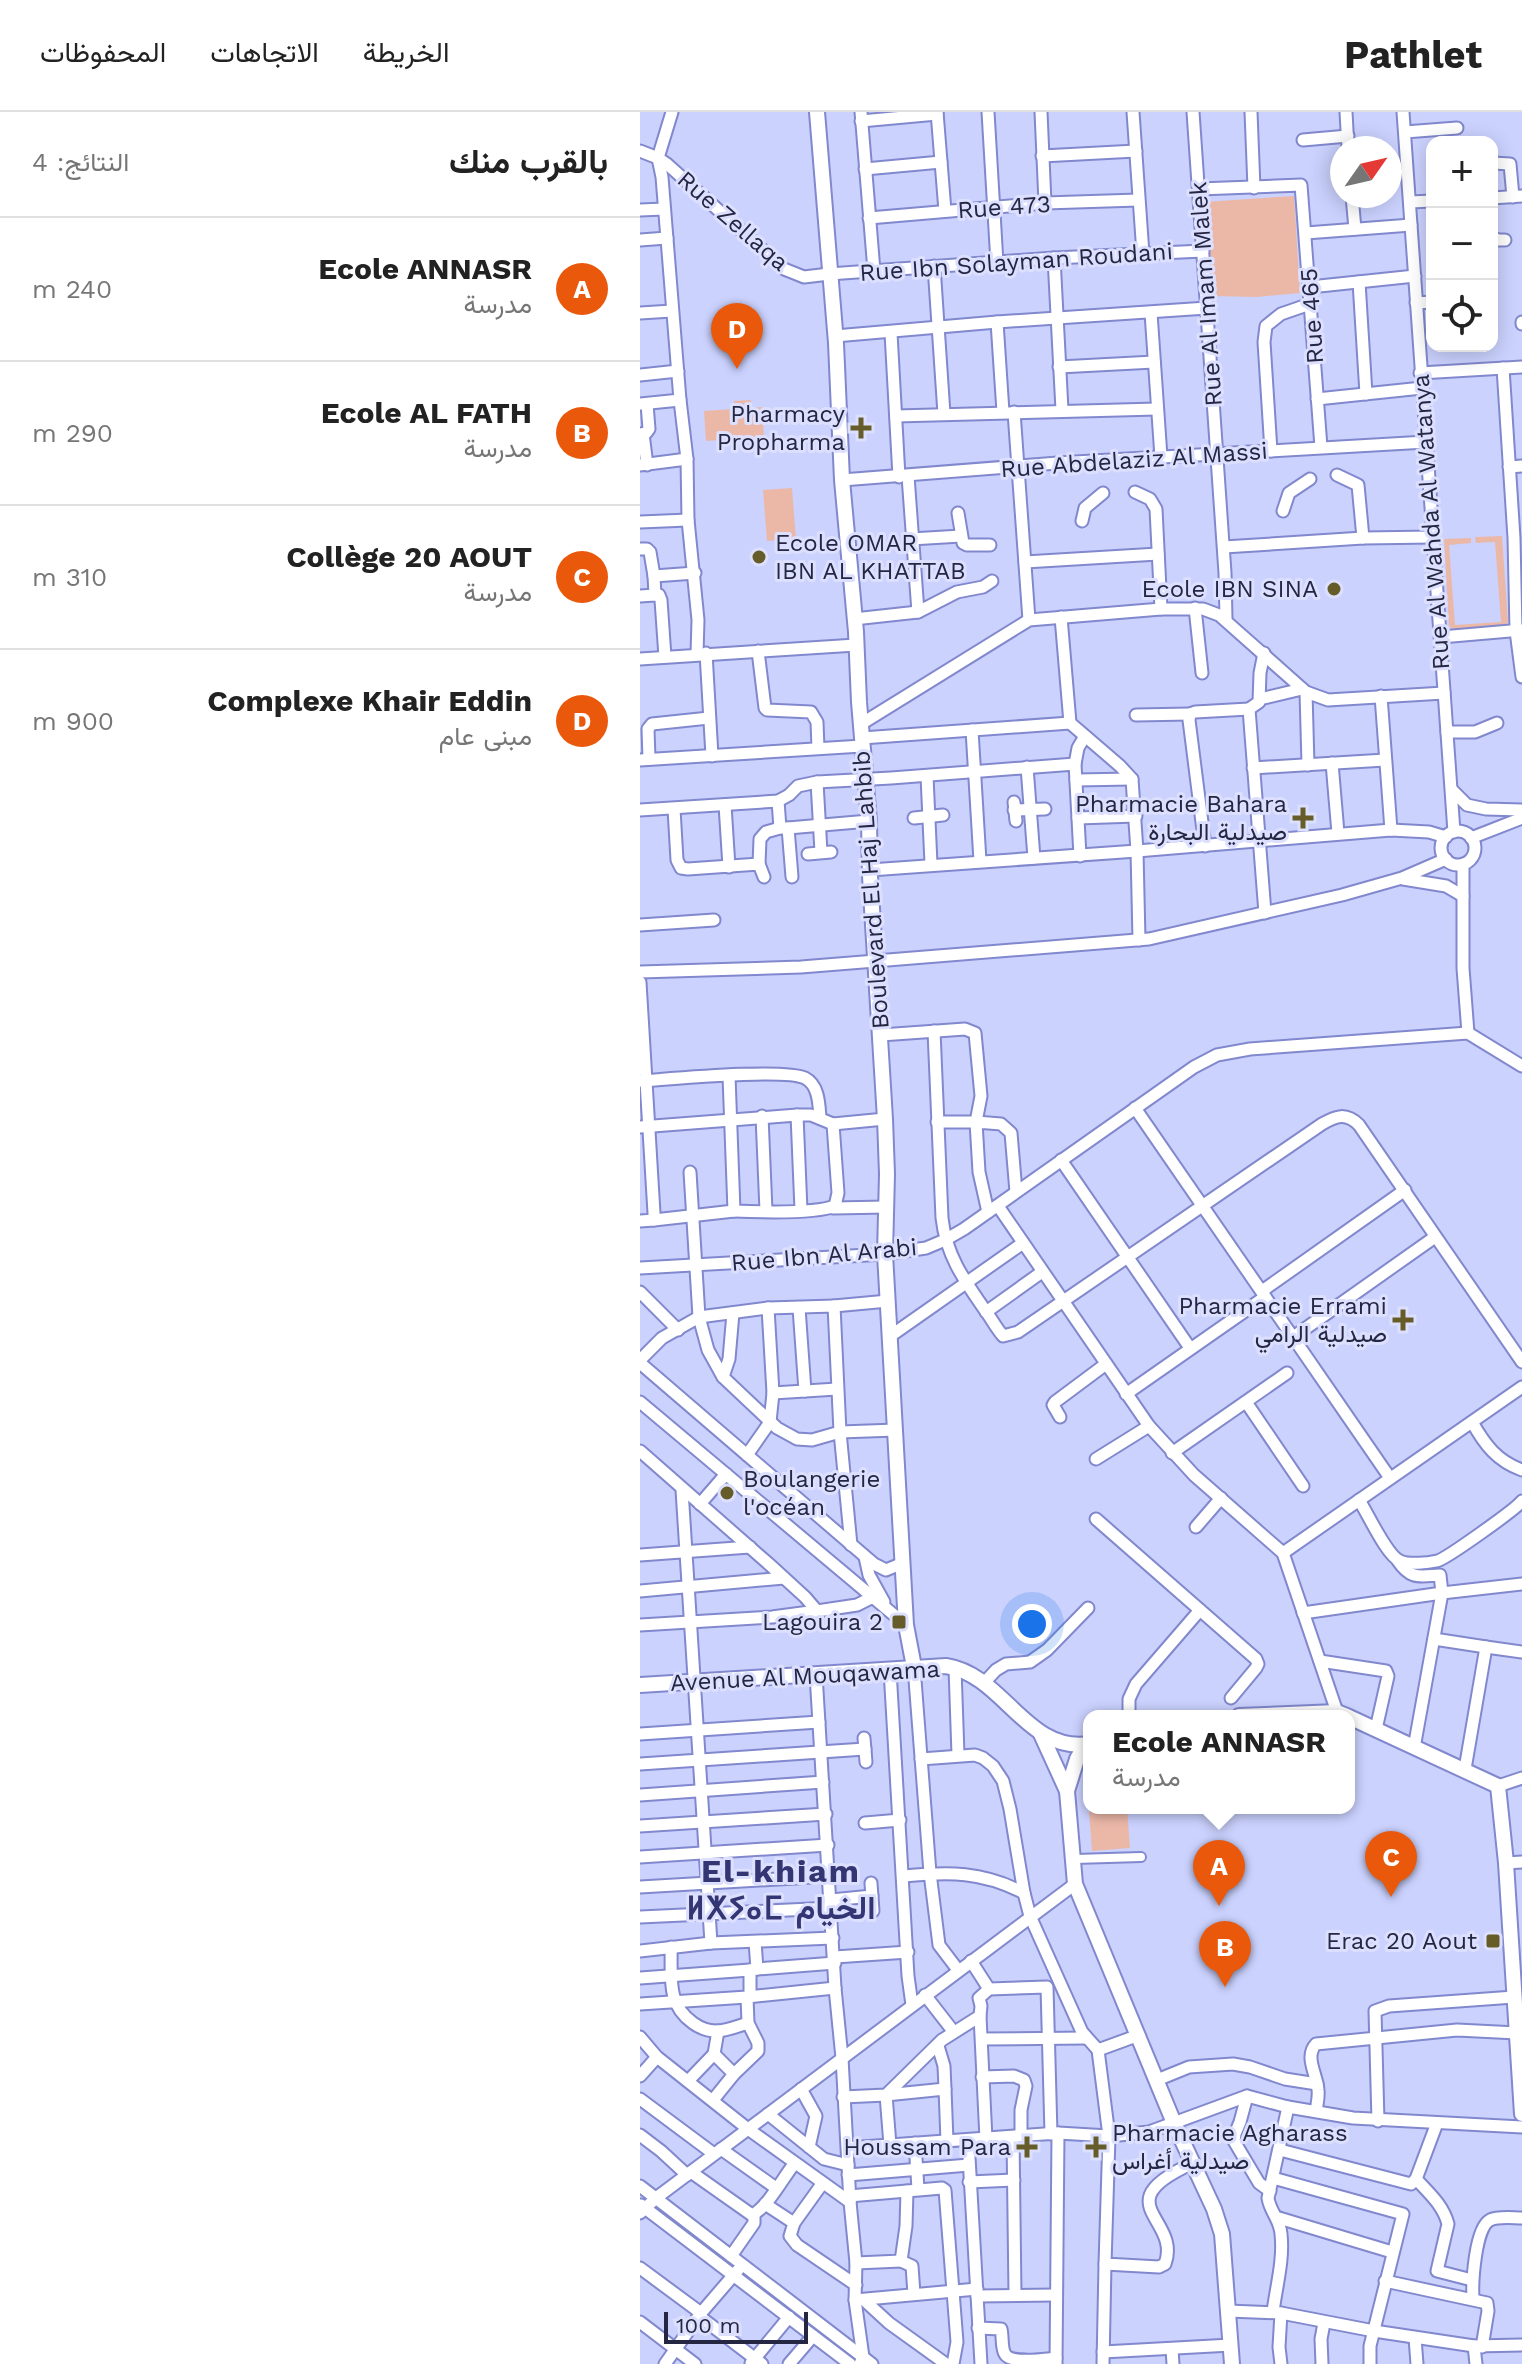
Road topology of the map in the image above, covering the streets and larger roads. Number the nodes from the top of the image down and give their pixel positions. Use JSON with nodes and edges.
{"nodes":[{"id":1,"x":672,"y":112,"type":"edge"},
{"id":2,"x":817,"y":112,"type":"edge"},
{"id":3,"x":988,"y":112,"type":"edge"},
{"id":4,"x":1041,"y":112,"type":"edge"},
{"id":5,"x":1133,"y":112,"type":"edge"},
{"id":6,"x":1193,"y":112,"type":"edge"},
{"id":7,"x":1251,"y":112,"type":"edge"},
{"id":8,"x":1346,"y":112,"type":"edge"},
{"id":9,"x":1403,"y":112,"type":"edge"},
{"id":10,"x":937,"y":113,"type":"edge"},
{"id":11,"x":861,"y":116,"type":"edge"},
{"id":12,"x":1457,"y":128,"type":"dead end"},
{"id":13,"x":1405,"y":132,"type":"junction"},
{"id":14,"x":1348,"y":136,"type":"edge"},
{"id":15,"x":1303,"y":140,"type":"dead end"},
{"id":16,"x":1330,"y":141,"type":"edge"},
{"id":17,"x":640,"y":151,"type":"edge"},
{"id":18,"x":1136,"y":151,"type":"junction"},
{"id":19,"x":1042,"y":156,"type":"junction"},
{"id":20,"x":658,"y":158,"type":"junction"},
{"id":21,"x":941,"y":162,"type":"junction"},
{"id":22,"x":1498,"y":163,"type":"edge"},
{"id":23,"x":865,"y":169,"type":"junction"},
{"id":24,"x":1254,"y":188,"type":"junction"},
{"id":25,"x":1199,"y":189,"type":"junction"},
{"id":26,"x":1518,"y":197,"type":"edge"},
{"id":27,"x":1498,"y":198,"type":"edge"},
{"id":28,"x":1138,"y":200,"type":"junction"},
{"id":29,"x":1426,"y":201,"type":"edge"},
{"id":30,"x":1410,"y":202,"type":"junction"},
{"id":31,"x":1045,"y":203,"type":"junction"},
{"id":32,"x":993,"y":207,"type":"junction"},
{"id":33,"x":1353,"y":208,"type":"edge"},
{"id":34,"x":664,"y":209,"type":"junction"},
{"id":35,"x":640,"y":210,"type":"edge"},
{"id":36,"x":945,"y":211,"type":"junction"},
{"id":37,"x":869,"y":218,"type":"junction"},
{"id":38,"x":1411,"y":225,"type":"junction"},
{"id":39,"x":1355,"y":229,"type":"junction"},
{"id":40,"x":1306,"y":233,"type":"junction"},
{"id":41,"x":667,"y":238,"type":"junction"},
{"id":42,"x":640,"y":240,"type":"edge"},
{"id":43,"x":1498,"y":240,"type":"edge"},
{"id":44,"x":1505,"y":240,"type":"dead end"},
{"id":45,"x":1203,"y":251,"type":"junction"},
{"id":46,"x":1143,"y":254,"type":"junction"},
{"id":47,"x":1054,"y":258,"type":"junction"},
{"id":48,"x":997,"y":263,"type":"junction"},
{"id":49,"x":934,"y":266,"type":"junction"},
{"id":50,"x":874,"y":271,"type":"junction"},
{"id":51,"x":829,"y":274,"type":"junction"},
{"id":52,"x":1415,"y":276,"type":"junction"},
{"id":53,"x":1359,"y":282,"type":"junction"},
{"id":54,"x":1310,"y":287,"type":"junction"},
{"id":55,"x":1426,"y":302,"type":"edge"},
{"id":56,"x":1416,"y":303,"type":"junction"},
{"id":57,"x":1310,"y":304,"type":"junction"},
{"id":58,"x":1207,"y":308,"type":"junction"},
{"id":59,"x":672,"y":311,"type":"junction"},
{"id":60,"x":640,"y":313,"type":"edge"},
{"id":61,"x":1151,"y":313,"type":"junction"},
{"id":62,"x":1056,"y":319,"type":"junction"},
{"id":63,"x":997,"y":322,"type":"junction"},
{"id":64,"x":939,"y":328,"type":"junction"},
{"id":65,"x":891,"y":333,"type":"junction"},
{"id":66,"x":835,"y":336,"type":"junction"},
{"id":67,"x":1154,"y":362,"type":"junction"},
{"id":68,"x":1059,"y":367,"type":"junction"},
{"id":69,"x":1522,"y":367,"type":"edge"},
{"id":70,"x":1503,"y":368,"type":"junction"},
{"id":71,"x":678,"y":371,"type":"junction"},
{"id":72,"x":1420,"y":373,"type":"junction"},
{"id":73,"x":640,"y":375,"type":"edge"},
{"id":74,"x":1422,"y":388,"type":"junction"},
{"id":75,"x":1366,"y":394,"type":"junction"},
{"id":76,"x":1317,"y":399,"type":"junction"},
{"id":77,"x":680,"y":400,"type":"junction"},
{"id":78,"x":644,"y":404,"type":"edge"},
{"id":79,"x":1157,"y":409,"type":"junction"},
{"id":80,"x":1062,"y":410,"type":"junction"},
{"id":81,"x":1008,"y":412,"type":"junction"},
{"id":82,"x":944,"y":414,"type":"junction"},
{"id":83,"x":896,"y":416,"type":"junction"},
{"id":84,"x":641,"y":434,"type":"edge"},
{"id":85,"x":1426,"y":442,"type":"junction"},
{"id":86,"x":1321,"y":447,"type":"junction"},
{"id":87,"x":1271,"y":451,"type":"junction"},
{"id":88,"x":1217,"y":454,"type":"junction"},
{"id":89,"x":1161,"y":457,"type":"junction"},
{"id":90,"x":687,"y":459,"type":"junction"},
{"id":91,"x":643,"y":465,"type":"edge"},
{"id":92,"x":1516,"y":466,"type":"edge"},
{"id":93,"x":1018,"y":467,"type":"junction"},
{"id":94,"x":1337,"y":475,"type":"dead end"},
{"id":95,"x":904,"y":476,"type":"junction"},
{"id":96,"x":1310,"y":479,"type":"dead end"},
{"id":97,"x":842,"y":480,"type":"junction"},
{"id":98,"x":1135,"y":492,"type":"dead end"},
{"id":99,"x":1103,"y":493,"type":"dead end"},
{"id":100,"x":1283,"y":511,"type":"dead end"},
{"id":101,"x":958,"y":513,"type":"dead end"},
{"id":102,"x":688,"y":520,"type":"junction"},
{"id":103,"x":1082,"y":521,"type":"dead end"},
{"id":104,"x":640,"y":522,"type":"edge"},
{"id":105,"x":961,"y":536,"type":"junction"},
{"id":106,"x":1433,"y":537,"type":"junction"},
{"id":107,"x":1363,"y":538,"type":"junction"},
{"id":108,"x":1518,"y":538,"type":"edge"},
{"id":109,"x":911,"y":539,"type":"junction"},
{"id":110,"x":990,"y":545,"type":"dead end"},
{"id":111,"x":1224,"y":547,"type":"junction"},
{"id":112,"x":640,"y":549,"type":"edge"},
{"id":113,"x":1158,"y":554,"type":"junction"},
{"id":114,"x":1025,"y":562,"type":"junction"},
{"id":115,"x":695,"y":573,"type":"junction"},
{"id":116,"x":654,"y":576,"type":"junction"},
{"id":117,"x":992,"y":581,"type":"dead end"},
{"id":118,"x":655,"y":595,"type":"junction"},
{"id":119,"x":640,"y":596,"type":"edge"},
{"id":120,"x":1195,"y":608,"type":"junction"},
{"id":121,"x":1161,"y":609,"type":"junction"},
{"id":122,"x":918,"y":612,"type":"junction"},
{"id":123,"x":1061,"y":617,"type":"junction"},
{"id":124,"x":854,"y":619,"type":"junction"},
{"id":125,"x":1226,"y":619,"type":"junction"},
{"id":126,"x":1029,"y":620,"type":"junction"},
{"id":127,"x":1519,"y":630,"type":"edge"},
{"id":128,"x":1441,"y":637,"type":"junction"},
{"id":129,"x":856,"y":645,"type":"junction"},
{"id":130,"x":758,"y":651,"type":"junction"},
{"id":131,"x":1264,"y":653,"type":"junction"},
{"id":132,"x":701,"y":654,"type":"junction"},
{"id":133,"x":665,"y":657,"type":"junction"},
{"id":134,"x":640,"y":659,"type":"edge"},
{"id":135,"x":1202,"y":673,"type":"dead end"},
{"id":136,"x":1522,"y":677,"type":"edge"},
{"id":137,"x":1304,"y":690,"type":"junction"},
{"id":138,"x":1444,"y":693,"type":"junction"},
{"id":139,"x":1381,"y":696,"type":"junction"},
{"id":140,"x":1260,"y":699,"type":"junction"},
{"id":141,"x":1249,"y":709,"type":"junction"},
{"id":142,"x":1190,"y":714,"type":"junction"},
{"id":143,"x":1136,"y":715,"type":"dead end"},
{"id":144,"x":709,"y":718,"type":"junction"},
{"id":145,"x":1070,"y":723,"type":"junction"},
{"id":146,"x":1497,"y":723,"type":"dead end"},
{"id":147,"x":972,"y":730,"type":"junction"},
{"id":148,"x":1447,"y":732,"type":"junction"},
{"id":149,"x":862,"y":736,"type":"junction"},
{"id":150,"x":1085,"y":736,"type":"junction"},
{"id":151,"x":818,"y":748,"type":"junction"},
{"id":152,"x":712,"y":756,"type":"junction"},
{"id":153,"x":644,"y":760,"type":"edge"},
{"id":154,"x":1385,"y":760,"type":"junction"},
{"id":155,"x":1332,"y":763,"type":"junction"},
{"id":156,"x":1075,"y":764,"type":"junction"},
{"id":157,"x":1308,"y":765,"type":"junction"},
{"id":158,"x":1027,"y":767,"type":"junction"},
{"id":159,"x":1253,"y":768,"type":"junction"},
{"id":160,"x":974,"y":772,"type":"junction"},
{"id":161,"x":927,"y":776,"type":"junction"},
{"id":162,"x":1132,"y":779,"type":"junction"},
{"id":163,"x":866,"y":780,"type":"junction"},
{"id":164,"x":1076,"y":780,"type":"junction"},
{"id":165,"x":817,"y":782,"type":"junction"},
{"id":166,"x":1452,"y":790,"type":"junction"},
{"id":167,"x":778,"y":801,"type":"junction"},
{"id":168,"x":725,"y":805,"type":"junction"},
{"id":169,"x":674,"y":809,"type":"junction"},
{"id":170,"x":640,"y":810,"type":"edge"},
{"id":171,"x":1030,"y":810,"type":"junction"},
{"id":172,"x":1045,"y":810,"type":"dead end"},
{"id":173,"x":1522,"y":810,"type":"edge"},
{"id":174,"x":1015,"y":811,"type":"dead end"},
{"id":175,"x":1136,"y":816,"type":"junction"},
{"id":176,"x":929,"y":817,"type":"junction"},
{"id":177,"x":943,"y":817,"type":"dead end"},
{"id":178,"x":914,"y":818,"type":"dead end"},
{"id":179,"x":1078,"y":818,"type":"junction"},
{"id":180,"x":1522,"y":818,"type":"edge"},
{"id":181,"x":869,"y":821,"type":"junction"},
{"id":182,"x":819,"y":825,"type":"junction"},
{"id":183,"x":784,"y":828,"type":"junction"},
{"id":184,"x":1391,"y":830,"type":"junction"},
{"id":185,"x":1338,"y":833,"type":"junction"},
{"id":186,"x":1450,"y":834,"type":"junction"},
{"id":187,"x":1471,"y":838,"type":"junction"},
{"id":188,"x":1260,"y":840,"type":"junction"},
{"id":189,"x":1205,"y":846,"type":"junction"},
{"id":190,"x":1137,"y":851,"type":"junction"},
{"id":191,"x":808,"y":854,"type":"dead end"},
{"id":192,"x":1080,"y":856,"type":"junction"},
{"id":193,"x":1034,"y":858,"type":"junction"},
{"id":194,"x":1446,"y":859,"type":"junction"},
{"id":195,"x":980,"y":861,"type":"junction"},
{"id":196,"x":759,"y":864,"type":"junction"},
{"id":197,"x":931,"y":864,"type":"junction"},
{"id":198,"x":1463,"y":864,"type":"junction"},
{"id":199,"x":729,"y":867,"type":"junction"},
{"id":200,"x":870,"y":870,"type":"junction"},
{"id":201,"x":764,"y":877,"type":"dead end"},
{"id":202,"x":792,"y":877,"type":"dead end"},
{"id":203,"x":1402,"y":878,"type":"junction"},
{"id":204,"x":1463,"y":896,"type":"junction"},
{"id":205,"x":1265,"y":913,"type":"junction"},
{"id":206,"x":714,"y":920,"type":"dead end"},
{"id":207,"x":640,"y":925,"type":"edge"},
{"id":208,"x":1139,"y":940,"type":"junction"},
{"id":209,"x":876,"y":961,"type":"junction"},
{"id":210,"x":640,"y":972,"type":"edge"},
{"id":211,"x":640,"y":982,"type":"edge"},
{"id":212,"x":934,"y":1031,"type":"junction"},
{"id":213,"x":1468,"y":1033,"type":"junction"},
{"id":214,"x":881,"y":1035,"type":"junction"},
{"id":215,"x":1522,"y":1066,"type":"edge"},
{"id":216,"x":729,"y":1076,"type":"junction"},
{"id":217,"x":642,"y":1081,"type":"edge"},
{"id":218,"x":1135,"y":1108,"type":"junction"},
{"id":219,"x":797,"y":1115,"type":"junction"},
{"id":220,"x":762,"y":1116,"type":"junction"},
{"id":221,"x":820,"y":1118,"type":"junction"},
{"id":222,"x":730,"y":1119,"type":"junction"},
{"id":223,"x":885,"y":1119,"type":"junction"},
{"id":224,"x":937,"y":1122,"type":"junction"},
{"id":225,"x":976,"y":1122,"type":"junction"},
{"id":226,"x":833,"y":1124,"type":"junction"},
{"id":227,"x":644,"y":1127,"type":"edge"},
{"id":228,"x":1061,"y":1160,"type":"junction"},
{"id":229,"x":690,"y":1172,"type":"dead end"},
{"id":230,"x":1405,"y":1190,"type":"junction"},
{"id":231,"x":1016,"y":1192,"type":"junction"},
{"id":232,"x":1203,"y":1205,"type":"junction"},
{"id":233,"x":887,"y":1207,"type":"junction"},
{"id":234,"x":833,"y":1208,"type":"junction"},
{"id":235,"x":993,"y":1209,"type":"junction"},
{"id":236,"x":801,"y":1210,"type":"junction"},
{"id":237,"x":734,"y":1211,"type":"junction"},
{"id":238,"x":766,"y":1211,"type":"junction"},
{"id":239,"x":694,"y":1215,"type":"junction"},
{"id":240,"x":654,"y":1220,"type":"junction"},
{"id":241,"x":640,"y":1221,"type":"edge"},
{"id":242,"x":1435,"y":1237,"type":"junction"},
{"id":243,"x":945,"y":1240,"type":"junction"},
{"id":244,"x":1023,"y":1243,"type":"junction"},
{"id":245,"x":885,"y":1254,"type":"junction"},
{"id":246,"x":1128,"y":1256,"type":"junction"},
{"id":247,"x":696,"y":1264,"type":"junction"},
{"id":248,"x":640,"y":1268,"type":"edge"},
{"id":249,"x":1042,"y":1272,"type":"junction"},
{"id":250,"x":966,"y":1284,"type":"junction"},
{"id":251,"x":640,"y":1292,"type":"edge"},
{"id":252,"x":1264,"y":1294,"type":"junction"},
{"id":253,"x":888,"y":1301,"type":"junction"},
{"id":254,"x":1063,"y":1302,"type":"junction"},
{"id":255,"x":834,"y":1306,"type":"junction"},
{"id":256,"x":768,"y":1308,"type":"junction"},
{"id":257,"x":799,"y":1308,"type":"junction"},
{"id":258,"x":986,"y":1312,"type":"junction"},
{"id":259,"x":733,"y":1313,"type":"junction"},
{"id":260,"x":699,"y":1317,"type":"junction"},
{"id":261,"x":678,"y":1330,"type":"junction"},
{"id":262,"x":889,"y":1337,"type":"junction"},
{"id":263,"x":1292,"y":1338,"type":"junction"},
{"id":264,"x":1190,"y":1348,"type":"junction"},
{"id":265,"x":640,"y":1362,"type":"edge"},
{"id":266,"x":1522,"y":1362,"type":"edge"},
{"id":267,"x":1106,"y":1364,"type":"junction"},
{"id":268,"x":1287,"y":1373,"type":"dead end"},
{"id":269,"x":723,"y":1377,"type":"junction"},
{"id":270,"x":1522,"y":1387,"type":"edge"},
{"id":271,"x":837,"y":1389,"type":"junction"},
{"id":272,"x":805,"y":1391,"type":"junction"},
{"id":273,"x":773,"y":1393,"type":"junction"},
{"id":274,"x":1126,"y":1394,"type":"junction"},
{"id":275,"x":640,"y":1402,"type":"edge"},
{"id":276,"x":1246,"y":1402,"type":"junction"},
{"id":277,"x":1060,"y":1417,"type":"dead end"},
{"id":278,"x":770,"y":1422,"type":"junction"},
{"id":279,"x":1472,"y":1422,"type":"junction"},
{"id":280,"x":1149,"y":1426,"type":"junction"},
{"id":281,"x":896,"y":1430,"type":"junction"},
{"id":282,"x":840,"y":1432,"type":"junction"},
{"id":283,"x":640,"y":1451,"type":"edge"},
{"id":284,"x":1172,"y":1453,"type":"junction"},
{"id":285,"x":747,"y":1455,"type":"junction"},
{"id":286,"x":1096,"y":1459,"type":"dead end"},
{"id":287,"x":657,"y":1467,"type":"junction"},
{"id":288,"x":640,"y":1469,"type":"edge"},
{"id":289,"x":1522,"y":1470,"type":"edge"},
{"id":290,"x":726,"y":1474,"type":"junction"},
{"id":291,"x":1390,"y":1478,"type":"junction"},
{"id":292,"x":1303,"y":1486,"type":"dead end"},
{"id":293,"x":682,"y":1490,"type":"junction"},
{"id":294,"x":1221,"y":1498,"type":"junction"},
{"id":295,"x":1359,"y":1500,"type":"junction"},
{"id":296,"x":1522,"y":1501,"type":"edge"},
{"id":297,"x":700,"y":1504,"type":"junction"},
{"id":298,"x":1096,"y":1519,"type":"dead end"},
{"id":299,"x":1196,"y":1527,"type":"dead end"},
{"id":300,"x":851,"y":1545,"type":"junction"},
{"id":301,"x":750,"y":1547,"type":"junction"},
{"id":302,"x":686,"y":1552,"type":"junction"},
{"id":303,"x":1283,"y":1553,"type":"junction"},
{"id":304,"x":640,"y":1555,"type":"edge"},
{"id":305,"x":865,"y":1557,"type":"junction"},
{"id":306,"x":1398,"y":1561,"type":"junction"},
{"id":307,"x":1439,"y":1561,"type":"junction"},
{"id":308,"x":903,"y":1563,"type":"junction"},
{"id":309,"x":1440,"y":1575,"type":"junction"},
{"id":310,"x":784,"y":1578,"type":"junction"},
{"id":311,"x":1522,"y":1584,"type":"edge"},
{"id":312,"x":689,"y":1586,"type":"junction"},
{"id":313,"x":640,"y":1591,"type":"edge"},
{"id":314,"x":1442,"y":1593,"type":"junction"},
{"id":315,"x":873,"y":1597,"type":"junction"},
{"id":316,"x":1088,"y":1608,"type":"dead end"},
{"id":317,"x":889,"y":1610,"type":"junction"},
{"id":318,"x":1200,"y":1610,"type":"junction"},
{"id":319,"x":817,"y":1611,"type":"junction"},
{"id":320,"x":1303,"y":1613,"type":"junction"},
{"id":321,"x":690,"y":1622,"type":"junction"},
{"id":322,"x":640,"y":1625,"type":"edge"},
{"id":323,"x":906,"y":1625,"type":"junction"},
{"id":324,"x":1434,"y":1639,"type":"junction"},
{"id":325,"x":1486,"y":1647,"type":"junction"},
{"id":326,"x":1522,"y":1652,"type":"edge"},
{"id":327,"x":1320,"y":1661,"type":"junction"},
{"id":328,"x":914,"y":1667,"type":"junction"},
{"id":329,"x":955,"y":1668,"type":"junction"},
{"id":330,"x":890,"y":1670,"type":"junction"},
{"id":331,"x":816,"y":1674,"type":"junction"},
{"id":332,"x":695,"y":1682,"type":"junction"},
{"id":333,"x":983,"y":1684,"type":"junction"},
{"id":334,"x":640,"y":1685,"type":"edge"},
{"id":335,"x":1231,"y":1698,"type":"dead end"},
{"id":336,"x":1129,"y":1710,"type":"edge"},
{"id":337,"x":1342,"y":1710,"type":"edge"},
{"id":338,"x":1355,"y":1720,"type":"edge"},
{"id":339,"x":819,"y":1722,"type":"junction"},
{"id":340,"x":1376,"y":1729,"type":"junction"},
{"id":341,"x":698,"y":1730,"type":"junction"},
{"id":342,"x":640,"y":1734,"type":"edge"},
{"id":343,"x":1041,"y":1734,"type":"junction"},
{"id":344,"x":1083,"y":1744,"type":"edge"},
{"id":345,"x":1414,"y":1748,"type":"junction"},
{"id":346,"x":1083,"y":1750,"type":"edge"},
{"id":347,"x":822,"y":1753,"type":"junction"},
{"id":348,"x":958,"y":1755,"type":"junction"},
{"id":349,"x":700,"y":1759,"type":"junction"},
{"id":350,"x":921,"y":1759,"type":"junction"},
{"id":351,"x":866,"y":1762,"type":"dead end"},
{"id":352,"x":640,"y":1764,"type":"edge"},
{"id":353,"x":1465,"y":1769,"type":"junction"},
{"id":354,"x":1522,"y":1778,"type":"edge"},
{"id":355,"x":823,"y":1782,"type":"junction"},
{"id":356,"x":1498,"y":1786,"type":"junction"},
{"id":357,"x":702,"y":1791,"type":"junction"},
{"id":358,"x":1067,"y":1791,"type":"junction"},
{"id":359,"x":640,"y":1795,"type":"edge"},
{"id":360,"x":826,"y":1814,"type":"junction"},
{"id":361,"x":900,"y":1820,"type":"junction"},
{"id":362,"x":704,"y":1822,"type":"junction"},
{"id":363,"x":865,"y":1823,"type":"dead end"},
{"id":364,"x":640,"y":1826,"type":"edge"},
{"id":365,"x":828,"y":1845,"type":"junction"},
{"id":366,"x":706,"y":1853,"type":"junction"},
{"id":367,"x":640,"y":1857,"type":"edge"},
{"id":368,"x":1141,"y":1857,"type":"dead end"},
{"id":369,"x":1075,"y":1859,"type":"junction"},
{"id":370,"x":1522,"y":1862,"type":"edge"},
{"id":371,"x":1506,"y":1863,"type":"junction"},
{"id":372,"x":930,"y":1873,"type":"junction"},
{"id":373,"x":829,"y":1876,"type":"junction"},
{"id":374,"x":904,"y":1876,"type":"junction"},
{"id":375,"x":707,"y":1883,"type":"junction"},
{"id":376,"x":1075,"y":1884,"type":"junction"},
{"id":377,"x":640,"y":1887,"type":"edge"},
{"id":378,"x":1024,"y":1893,"type":"junction"},
{"id":379,"x":831,"y":1904,"type":"junction"},
{"id":380,"x":873,"y":1911,"type":"dead end"},
{"id":381,"x":708,"y":1914,"type":"junction"},
{"id":382,"x":1030,"y":1916,"type":"junction"},
{"id":383,"x":640,"y":1917,"type":"edge"},
{"id":384,"x":833,"y":1938,"type":"junction"},
{"id":385,"x":755,"y":1942,"type":"junction"},
{"id":386,"x":711,"y":1943,"type":"junction"},
{"id":387,"x":671,"y":1947,"type":"junction"},
{"id":388,"x":640,"y":1951,"type":"edge"},
{"id":389,"x":908,"y":1952,"type":"junction"},
{"id":390,"x":835,"y":1960,"type":"junction"},
{"id":391,"x":971,"y":1961,"type":"junction"},
{"id":392,"x":753,"y":1970,"type":"junction"},
{"id":393,"x":958,"y":1970,"type":"junction"},
{"id":394,"x":1055,"y":1973,"type":"junction"},
{"id":395,"x":672,"y":1975,"type":"junction"},
{"id":396,"x":640,"y":1978,"type":"edge"},
{"id":397,"x":1047,"y":1987,"type":"junction"},
{"id":398,"x":835,"y":1988,"type":"junction"},
{"id":399,"x":989,"y":1989,"type":"junction"},
{"id":400,"x":1516,"y":1990,"type":"edge"},
{"id":401,"x":925,"y":1995,"type":"junction"},
{"id":402,"x":749,"y":1997,"type":"junction"},
{"id":403,"x":673,"y":2001,"type":"junction"},
{"id":404,"x":640,"y":2004,"type":"edge"},
{"id":405,"x":912,"y":2005,"type":"junction"},
{"id":406,"x":980,"y":2016,"type":"junction"},
{"id":407,"x":748,"y":2023,"type":"junction"},
{"id":408,"x":1518,"y":2030,"type":"edge"},
{"id":409,"x":718,"y":2031,"type":"junction"},
{"id":410,"x":953,"y":2031,"type":"junction"},
{"id":411,"x":1139,"y":2035,"type":"junction"},
{"id":412,"x":1375,"y":2037,"type":"junction"},
{"id":413,"x":1047,"y":2038,"type":"junction"},
{"id":414,"x":1086,"y":2038,"type":"junction"},
{"id":415,"x":982,"y":2039,"type":"junction"},
{"id":416,"x":641,"y":2040,"type":"edge"},
{"id":417,"x":938,"y":2046,"type":"junction"},
{"id":418,"x":1098,"y":2050,"type":"junction"},
{"id":419,"x":714,"y":2054,"type":"junction"},
{"id":420,"x":657,"y":2057,"type":"junction"},
{"id":421,"x":842,"y":2058,"type":"junction"},
{"id":422,"x":734,"y":2074,"type":"junction"},
{"id":423,"x":640,"y":2076,"type":"edge"},
{"id":424,"x":982,"y":2077,"type":"junction"},
{"id":425,"x":1157,"y":2080,"type":"junction"},
{"id":426,"x":688,"y":2081,"type":"junction"},
{"id":427,"x":1521,"y":2083,"type":"edge"},
{"id":428,"x":1317,"y":2084,"type":"junction"},
{"id":429,"x":801,"y":2089,"type":"junction"},
{"id":430,"x":945,"y":2089,"type":"junction"},
{"id":431,"x":886,"y":2095,"type":"junction"},
{"id":432,"x":1247,"y":2096,"type":"junction"},
{"id":433,"x":843,"y":2097,"type":"junction"},
{"id":434,"x":640,"y":2099,"type":"edge"},
{"id":435,"x":713,"y":2100,"type":"junction"},
{"id":436,"x":1288,"y":2107,"type":"junction"},
{"id":437,"x":1316,"y":2111,"type":"junction"},
{"id":438,"x":768,"y":2114,"type":"junction"},
{"id":439,"x":1522,"y":2114,"type":"edge"},
{"id":440,"x":1378,"y":2121,"type":"junction"},
{"id":441,"x":1174,"y":2123,"type":"junction"},
{"id":442,"x":1437,"y":2123,"type":"junction"},
{"id":443,"x":1522,"y":2127,"type":"edge"},
{"id":444,"x":748,"y":2129,"type":"junction"},
{"id":445,"x":1055,"y":2133,"type":"junction"},
{"id":446,"x":640,"y":2135,"type":"edge"},
{"id":447,"x":1109,"y":2136,"type":"junction"},
{"id":448,"x":1017,"y":2137,"type":"junction"},
{"id":449,"x":986,"y":2139,"type":"junction"},
{"id":450,"x":968,"y":2140,"type":"junction"},
{"id":451,"x":947,"y":2141,"type":"junction"},
{"id":452,"x":915,"y":2143,"type":"junction"},
{"id":453,"x":890,"y":2145,"type":"junction"},
{"id":454,"x":809,"y":2147,"type":"junction"},
{"id":455,"x":848,"y":2148,"type":"junction"},
{"id":456,"x":1280,"y":2150,"type":"junction"},
{"id":457,"x":718,"y":2152,"type":"junction"},
{"id":458,"x":1193,"y":2163,"type":"junction"},
{"id":459,"x":794,"y":2164,"type":"junction"},
{"id":460,"x":969,"y":2165,"type":"junction"},
{"id":461,"x":917,"y":2169,"type":"junction"},
{"id":462,"x":848,"y":2170,"type":"junction"},
{"id":463,"x":689,"y":2174,"type":"junction"},
{"id":464,"x":1273,"y":2178,"type":"junction"},
{"id":465,"x":1416,"y":2179,"type":"junction"},
{"id":466,"x":1014,"y":2180,"type":"junction"},
{"id":467,"x":969,"y":2182,"type":"junction"},
{"id":468,"x":822,"y":2184,"type":"junction"},
{"id":469,"x":640,"y":2186,"type":"edge"},
{"id":470,"x":776,"y":2188,"type":"junction"},
{"id":471,"x":913,"y":2190,"type":"junction"},
{"id":472,"x":1270,"y":2191,"type":"junction"},
{"id":473,"x":656,"y":2198,"type":"junction"},
{"id":474,"x":850,"y":2199,"type":"junction"},
{"id":475,"x":765,"y":2204,"type":"junction"},
{"id":476,"x":642,"y":2208,"type":"edge"},
{"id":477,"x":754,"y":2215,"type":"junction"},
{"id":478,"x":1279,"y":2218,"type":"junction"},
{"id":479,"x":1522,"y":2218,"type":"edge"},
{"id":480,"x":794,"y":2223,"type":"junction"},
{"id":481,"x":1392,"y":2252,"type":"junction"},
{"id":482,"x":731,"y":2256,"type":"junction"},
{"id":483,"x":901,"y":2261,"type":"junction"},
{"id":484,"x":856,"y":2263,"type":"junction"},
{"id":485,"x":1105,"y":2264,"type":"junction"},
{"id":486,"x":738,"y":2270,"type":"junction"},
{"id":487,"x":642,"y":2273,"type":"edge"},
{"id":488,"x":1472,"y":2280,"type":"junction"},
{"id":489,"x":1385,"y":2281,"type":"junction"},
{"id":490,"x":856,"y":2285,"type":"junction"},
{"id":491,"x":953,"y":2290,"type":"junction"},
{"id":492,"x":977,"y":2292,"type":"junction"},
{"id":493,"x":914,"y":2294,"type":"junction"},
{"id":494,"x":1015,"y":2295,"type":"junction"},
{"id":495,"x":1056,"y":2295,"type":"junction"},
{"id":496,"x":1473,"y":2299,"type":"junction"},
{"id":497,"x":860,"y":2300,"type":"junction"},
{"id":498,"x":1228,"y":2311,"type":"junction"},
{"id":499,"x":1277,"y":2313,"type":"junction"},
{"id":500,"x":700,"y":2314,"type":"junction"},
{"id":501,"x":789,"y":2317,"type":"junction"},
{"id":502,"x":640,"y":2322,"type":"edge"},
{"id":503,"x":1324,"y":2323,"type":"junction"},
{"id":504,"x":978,"y":2328,"type":"junction"},
{"id":505,"x":1374,"y":2331,"type":"junction"},
{"id":506,"x":813,"y":2336,"type":"junction"},
{"id":507,"x":1415,"y":2338,"type":"junction"},
{"id":508,"x":1231,"y":2345,"type":"junction"},
{"id":509,"x":1522,"y":2345,"type":"edge"},
{"id":510,"x":1478,"y":2346,"type":"junction"},
{"id":511,"x":675,"y":2349,"type":"junction"},
{"id":512,"x":1172,"y":2349,"type":"junction"},
{"id":513,"x":1103,"y":2358,"type":"edge"},
{"id":514,"x":931,"y":2360,"type":"edge"},
{"id":515,"x":1056,"y":2361,"type":"edge"},
{"id":516,"x":756,"y":2362,"type":"edge"},
{"id":517,"x":865,"y":2362,"type":"edge"},
{"id":518,"x":1021,"y":2362,"type":"edge"},
{"id":519,"x":665,"y":2364,"type":"edge"},
{"id":520,"x":695,"y":2364,"type":"edge"},
{"id":521,"x":789,"y":2364,"type":"edge"},
{"id":522,"x":850,"y":2364,"type":"edge"},
{"id":523,"x":946,"y":2364,"type":"edge"},
{"id":524,"x":953,"y":2364,"type":"edge"},
{"id":525,"x":981,"y":2364,"type":"edge"},
{"id":526,"x":1173,"y":2364,"type":"edge"},
{"id":527,"x":1232,"y":2364,"type":"edge"},
{"id":528,"x":1281,"y":2364,"type":"edge"},
{"id":529,"x":1322,"y":2364,"type":"edge"},
{"id":530,"x":1370,"y":2364,"type":"edge"},
{"id":531,"x":1417,"y":2364,"type":"edge"},
{"id":532,"x":1476,"y":2364,"type":"edge"}],
"edges":[{"from":1,"to":20,"type":"street"},
{"from":2,"to":51,"type":"street","name":"Boulevard El Haj Lahbib"},
{"from":3,"to":32,"type":"street"},
{"from":4,"to":19,"type":"street"},
{"from":5,"to":18,"type":"street"},
{"from":6,"to":25,"type":"street","name":"Rue Al Imam Malek"},
{"from":7,"to":24,"type":"street"},
{"from":8,"to":14,"type":"street"},
{"from":9,"to":13,"type":"street","name":"Rue Al Wahda Al Watanya"},
{"from":10,"to":11,"type":"street"},
{"from":10,"to":21,"type":"street"},
{"from":11,"to":23,"type":"street"},
{"from":12,"to":13,"type":"street"},
{"from":13,"to":30,"type":"street","name":"Rue Al Wahda Al Watanya"},
{"from":15,"to":16,"type":"street"},
{"from":17,"to":20,"type":"street","name":"Rue Zellaqa"},
{"from":18,"to":19,"type":"street"},
{"from":18,"to":28,"type":"street"},
{"from":19,"to":31,"type":"street"},
{"from":20,"to":34,"type":"street"},
{"from":20,"to":51,"type":"street","name":"Rue Zellaqa"},
{"from":21,"to":23,"type":"street"},
{"from":21,"to":36,"type":"street"},
{"from":22,"to":26,"type":"street"},
{"from":23,"to":37,"type":"street"},
{"from":24,"to":25,"type":"street"},
{"from":24,"to":40,"type":"street","name":"Rue 465"},
{"from":25,"to":45,"type":"street","name":"Rue Al Imam Malek"},
{"from":26,"to":27,"type":"street"},
{"from":28,"to":31,"type":"street","name":"Rue 473"},
{"from":28,"to":46,"type":"street"},
{"from":29,"to":30,"type":"street"},
{"from":30,"to":38,"type":"street","name":"Rue Al Wahda Al Watanya"},
{"from":31,"to":32,"type":"street","name":"Rue 473"},
{"from":32,"to":36,"type":"street","name":"Rue 473"},
{"from":32,"to":48,"type":"street"},
{"from":33,"to":39,"type":"street"},
{"from":34,"to":35,"type":"street"},
{"from":34,"to":41,"type":"street"},
{"from":36,"to":37,"type":"street","name":"Rue 473"},
{"from":37,"to":50,"type":"street"},
{"from":38,"to":39,"type":"street"},
{"from":38,"to":52,"type":"street","name":"Rue Al Wahda Al Watanya"},
{"from":39,"to":40,"type":"street"},
{"from":40,"to":54,"type":"street","name":"Rue 465"},
{"from":41,"to":42,"type":"street"},
{"from":41,"to":59,"type":"street"},
{"from":43,"to":44,"type":"street"},
{"from":45,"to":46,"type":"street","name":"Rue Ibn Solayman Roudani"},
{"from":45,"to":58,"type":"street","name":"Rue Al Imam Malek"},
{"from":46,"to":47,"type":"street","name":"Rue Ibn Solayman Roudani"},
{"from":47,"to":48,"type":"street","name":"Rue Ibn Solayman Roudani"},
{"from":47,"to":62,"type":"street"},
{"from":48,"to":49,"type":"street","name":"Rue Ibn Solayman Roudani"},
{"from":49,"to":50,"type":"street","name":"Rue Ibn Solayman Roudani"},
{"from":49,"to":64,"type":"street"},
{"from":50,"to":51,"type":"street","name":"Rue Ibn Solayman Roudani"},
{"from":51,"to":66,"type":"street","name":"Boulevard El Haj Lahbib"},
{"from":52,"to":53,"type":"street"},
{"from":52,"to":56,"type":"street","name":"Rue Al Wahda Al Watanya"},
{"from":53,"to":54,"type":"street"},
{"from":53,"to":75,"type":"street"},
{"from":54,"to":57,"type":"street","name":"Rue 465"},
{"from":55,"to":56,"type":"street"},
{"from":56,"to":72,"type":"street","name":"Rue Al Wahda Al Watanya"},
{"from":57,"to":76,"type":"street","name":"Rue 465"},
{"from":57,"to":87,"type":"street"},
{"from":58,"to":61,"type":"street"},
{"from":58,"to":88,"type":"street","name":"Rue Al Imam Malek"},
{"from":59,"to":60,"type":"street"},
{"from":59,"to":71,"type":"street"},
{"from":61,"to":62,"type":"street"},
{"from":61,"to":67,"type":"street"},
{"from":62,"to":63,"type":"street"},
{"from":62,"to":68,"type":"street"},
{"from":63,"to":64,"type":"street"},
{"from":63,"to":81,"type":"street"},
{"from":64,"to":65,"type":"street"},
{"from":64,"to":82,"type":"street"},
{"from":65,"to":66,"type":"street"},
{"from":65,"to":83,"type":"street"},
{"from":66,"to":97,"type":"street","name":"Boulevard El Haj Lahbib"},
{"from":67,"to":68,"type":"street"},
{"from":67,"to":79,"type":"street"},
{"from":68,"to":80,"type":"street"},
{"from":69,"to":70,"type":"street"},
{"from":70,"to":72,"type":"street"},
{"from":70,"to":92,"type":"street"},
{"from":71,"to":73,"type":"street"},
{"from":71,"to":77,"type":"street"},
{"from":72,"to":74,"type":"street","name":"Rue Al Wahda Al Watanya"},
{"from":74,"to":75,"type":"street"},
{"from":74,"to":85,"type":"street","name":"Rue Al Wahda Al Watanya"},
{"from":75,"to":76,"type":"street"},
{"from":76,"to":86,"type":"street","name":"Rue 465"},
{"from":77,"to":78,"type":"street"},
{"from":77,"to":90,"type":"street"},
{"from":78,"to":84,"type":"street"},
{"from":79,"to":80,"type":"street"},
{"from":79,"to":89,"type":"street"},
{"from":80,"to":81,"type":"street"},
{"from":81,"to":82,"type":"street"},
{"from":81,"to":93,"type":"street"},
{"from":82,"to":83,"type":"street"},
{"from":83,"to":95,"type":"street"},
{"from":84,"to":91,"type":"street"},
{"from":85,"to":86,"type":"street","name":"Rue Abdelaziz Al Massi"},
{"from":85,"to":106,"type":"street","name":"Rue Al Wahda Al Watanya"},
{"from":86,"to":87,"type":"street","name":"Rue Abdelaziz Al Massi"},
{"from":87,"to":88,"type":"street","name":"Rue Abdelaziz Al Massi"},
{"from":88,"to":89,"type":"street","name":"Rue Abdelaziz Al Massi"},
{"from":88,"to":111,"type":"street","name":"Rue Al Imam Malek"},
{"from":89,"to":93,"type":"street","name":"Rue Abdelaziz Al Massi"},
{"from":90,"to":91,"type":"street"},
{"from":90,"to":102,"type":"street"},
{"from":92,"to":108,"type":"street"},
{"from":93,"to":95,"type":"street","name":"Rue Abdelaziz Al Massi"},
{"from":93,"to":114,"type":"street"},
{"from":94,"to":107,"type":"street"},
{"from":95,"to":97,"type":"street","name":"Rue Abdelaziz Al Massi"},
{"from":95,"to":109,"type":"street"},
{"from":96,"to":100,"type":"street"},
{"from":97,"to":124,"type":"street","name":"Boulevard El Haj Lahbib"},
{"from":98,"to":113,"type":"street"},
{"from":99,"to":103,"type":"street"},
{"from":101,"to":105,"type":"street"},
{"from":102,"to":104,"type":"street"},
{"from":102,"to":115,"type":"street"},
{"from":105,"to":109,"type":"street"},
{"from":105,"to":110,"type":"street"},
{"from":106,"to":107,"type":"street"},
{"from":106,"to":128,"type":"street","name":"Rue Al Wahda Al Watanya"},
{"from":107,"to":111,"type":"street"},
{"from":108,"to":127,"type":"street"},
{"from":109,"to":122,"type":"street"},
{"from":111,"to":125,"type":"street","name":"Rue Al Imam Malek"},
{"from":112,"to":116,"type":"street"},
{"from":113,"to":114,"type":"street"},
{"from":113,"to":121,"type":"street"},
{"from":114,"to":126,"type":"street"},
{"from":115,"to":116,"type":"street"},
{"from":115,"to":132,"type":"street"},
{"from":116,"to":118,"type":"street"},
{"from":117,"to":122,"type":"street"},
{"from":118,"to":119,"type":"street"},
{"from":118,"to":133,"type":"street"},
{"from":120,"to":121,"type":"street"},
{"from":120,"to":125,"type":"street"},
{"from":120,"to":135,"type":"street"},
{"from":121,"to":123,"type":"street"},
{"from":122,"to":124,"type":"street"},
{"from":123,"to":126,"type":"street"},
{"from":123,"to":145,"type":"street"},
{"from":124,"to":129,"type":"street","name":"Boulevard El Haj Lahbib"},
{"from":125,"to":131,"type":"street"},
{"from":126,"to":149,"type":"street"},
{"from":127,"to":128,"type":"street"},
{"from":127,"to":136,"type":"street"},
{"from":128,"to":138,"type":"street","name":"Rue Al Wahda Al Watanya"},
{"from":129,"to":130,"type":"street"},
{"from":129,"to":149,"type":"street","name":"Boulevard El Haj Lahbib"},
{"from":130,"to":132,"type":"street"},
{"from":130,"to":151,"type":"street"},
{"from":131,"to":137,"type":"street"},
{"from":131,"to":140,"type":"street"},
{"from":132,"to":133,"type":"street"},
{"from":132,"to":144,"type":"street"},
{"from":133,"to":134,"type":"street"},
{"from":137,"to":139,"type":"street"},
{"from":137,"to":140,"type":"street"},
{"from":137,"to":157,"type":"street"},
{"from":138,"to":139,"type":"street"},
{"from":138,"to":148,"type":"street","name":"Rue Al Wahda Al Watanya"},
{"from":139,"to":154,"type":"street"},
{"from":140,"to":141,"type":"street"},
{"from":141,"to":142,"type":"street"},
{"from":141,"to":159,"type":"street"},
{"from":142,"to":143,"type":"street"},
{"from":142,"to":189,"type":"street"},
{"from":144,"to":152,"type":"street"},
{"from":144,"to":153,"type":"street"},
{"from":145,"to":147,"type":"street"},
{"from":145,"to":150,"type":"street"},
{"from":146,"to":148,"type":"street"},
{"from":147,"to":149,"type":"street"},
{"from":147,"to":160,"type":"street"},
{"from":148,"to":166,"type":"street","name":"Rue Al Wahda Al Watanya"},
{"from":149,"to":151,"type":"street"},
{"from":149,"to":163,"type":"street","name":"Boulevard El Haj Lahbib"},
{"from":150,"to":156,"type":"street"},
{"from":150,"to":162,"type":"street"},
{"from":151,"to":152,"type":"street"},
{"from":152,"to":153,"type":"street"},
{"from":154,"to":155,"type":"street"},
{"from":154,"to":184,"type":"street"},
{"from":155,"to":157,"type":"street"},
{"from":155,"to":185,"type":"street"},
{"from":156,"to":158,"type":"street"},
{"from":156,"to":164,"type":"street"},
{"from":157,"to":159,"type":"street"},
{"from":158,"to":160,"type":"street"},
{"from":158,"to":171,"type":"street"},
{"from":159,"to":188,"type":"street"},
{"from":160,"to":161,"type":"street"},
{"from":160,"to":195,"type":"street"},
{"from":161,"to":163,"type":"street"},
{"from":161,"to":176,"type":"street"},
{"from":162,"to":164,"type":"street"},
{"from":162,"to":175,"type":"street"},
{"from":163,"to":165,"type":"street"},
{"from":163,"to":181,"type":"street","name":"Boulevard El Haj Lahbib"},
{"from":164,"to":179,"type":"street"},
{"from":165,"to":167,"type":"street"},
{"from":165,"to":182,"type":"street"},
{"from":166,"to":173,"type":"street"},
{"from":166,"to":186,"type":"street","name":"Rue Al Wahda Al Watanya"},
{"from":167,"to":168,"type":"street"},
{"from":167,"to":183,"type":"street"},
{"from":168,"to":169,"type":"street"},
{"from":168,"to":199,"type":"street"},
{"from":169,"to":170,"type":"street"},
{"from":169,"to":199,"type":"street"},
{"from":171,"to":172,"type":"street"},
{"from":171,"to":174,"type":"street"},
{"from":171,"to":193,"type":"street"},
{"from":175,"to":179,"type":"street"},
{"from":175,"to":190,"type":"street"},
{"from":176,"to":177,"type":"street"},
{"from":176,"to":178,"type":"street"},
{"from":176,"to":197,"type":"street"},
{"from":179,"to":192,"type":"street"},
{"from":180,"to":187,"type":"street"},
{"from":181,"to":182,"type":"street"},
{"from":181,"to":200,"type":"street","name":"Boulevard El Haj Lahbib"},
{"from":182,"to":183,"type":"street"},
{"from":182,"to":191,"type":"street"},
{"from":183,"to":196,"type":"street"},
{"from":183,"to":202,"type":"street"},
{"from":184,"to":185,"type":"street"},
{"from":184,"to":186,"type":"street"},
{"from":185,"to":188,"type":"street"},
{"from":186,"to":187,"type":"street"},
{"from":186,"to":194,"type":"street"},
{"from":187,"to":198,"type":"street"},
{"from":188,"to":189,"type":"street"},
{"from":188,"to":205,"type":"street"},
{"from":189,"to":190,"type":"street"},
{"from":190,"to":192,"type":"street"},
{"from":190,"to":208,"type":"street"},
{"from":192,"to":193,"type":"street"},
{"from":193,"to":195,"type":"street"},
{"from":194,"to":198,"type":"street"},
{"from":194,"to":203,"type":"street"},
{"from":195,"to":197,"type":"street"},
{"from":196,"to":199,"type":"street"},
{"from":196,"to":201,"type":"street"},
{"from":197,"to":200,"type":"street"},
{"from":198,"to":204,"type":"street"},
{"from":200,"to":209,"type":"street","name":"Boulevard El Haj Lahbib"},
{"from":203,"to":204,"type":"street"},
{"from":203,"to":205,"type":"street"},
{"from":204,"to":213,"type":"street"},
{"from":205,"to":208,"type":"street"},
{"from":206,"to":207,"type":"street"},
{"from":208,"to":209,"type":"street"},
{"from":209,"to":210,"type":"street"},
{"from":209,"to":214,"type":"street","name":"Boulevard El Haj Lahbib"},
{"from":211,"to":217,"type":"street"},
{"from":212,"to":214,"type":"street"},
{"from":212,"to":224,"type":"street"},
{"from":212,"to":225,"type":"street"},
{"from":213,"to":215,"type":"street"},
{"from":213,"to":218,"type":"street","name":"Rue Ibn Al Arabi"},
{"from":214,"to":223,"type":"street","name":"Boulevard El Haj Lahbib"},
{"from":216,"to":217,"type":"street"},
{"from":216,"to":221,"type":"street"},
{"from":216,"to":222,"type":"street"},
{"from":217,"to":227,"type":"street"},
{"from":218,"to":228,"type":"street","name":"Rue Ibn Al Arabi"},
{"from":218,"to":232,"type":"street"},
{"from":219,"to":220,"type":"street"},
{"from":219,"to":221,"type":"street"},
{"from":219,"to":236,"type":"street"},
{"from":220,"to":222,"type":"street"},
{"from":220,"to":238,"type":"street"},
{"from":221,"to":226,"type":"street"},
{"from":222,"to":227,"type":"street"},
{"from":222,"to":237,"type":"street"},
{"from":223,"to":226,"type":"street"},
{"from":223,"to":233,"type":"street","name":"Boulevard El Haj Lahbib"},
{"from":224,"to":225,"type":"street"},
{"from":224,"to":243,"type":"street"},
{"from":225,"to":231,"type":"street"},
{"from":225,"to":235,"type":"street"},
{"from":226,"to":234,"type":"street"},
{"from":227,"to":240,"type":"street"},
{"from":228,"to":231,"type":"street","name":"Rue Ibn Al Arabi"},
{"from":228,"to":246,"type":"street"},
{"from":229,"to":239,"type":"street"},
{"from":230,"to":232,"type":"street"},
{"from":230,"to":242,"type":"street"},
{"from":230,"to":252,"type":"street"},
{"from":231,"to":235,"type":"street","name":"Rue Ibn Al Arabi"},
{"from":232,"to":246,"type":"street"},
{"from":232,"to":252,"type":"street"},
{"from":233,"to":234,"type":"street"},
{"from":233,"to":245,"type":"street","name":"Boulevard El Haj Lahbib"},
{"from":234,"to":236,"type":"street"},
{"from":235,"to":243,"type":"street","name":"Rue Ibn Al Arabi"},
{"from":235,"to":244,"type":"street"},
{"from":236,"to":238,"type":"street"},
{"from":237,"to":238,"type":"street"},
{"from":237,"to":239,"type":"street"},
{"from":239,"to":240,"type":"street"},
{"from":239,"to":247,"type":"street"},
{"from":240,"to":241,"type":"street"},
{"from":242,"to":263,"type":"street"},
{"from":242,"to":266,"type":"street"},
{"from":243,"to":245,"type":"street","name":"Rue Ibn Al Arabi"},
{"from":243,"to":250,"type":"street"},
{"from":244,"to":249,"type":"street"},
{"from":244,"to":250,"type":"street"},
{"from":245,"to":247,"type":"street","name":"Rue Ibn Al Arabi"},
{"from":245,"to":253,"type":"street","name":"Boulevard El Haj Lahbib"},
{"from":246,"to":254,"type":"street"},
{"from":246,"to":264,"type":"street"},
{"from":247,"to":248,"type":"street","name":"Rue Ibn Al Arabi"},
{"from":247,"to":260,"type":"street"},
{"from":249,"to":254,"type":"street"},
{"from":249,"to":258,"type":"street"},
{"from":250,"to":258,"type":"street"},
{"from":250,"to":262,"type":"street"},
{"from":251,"to":261,"type":"street"},
{"from":252,"to":263,"type":"street"},
{"from":252,"to":264,"type":"street"},
{"from":253,"to":255,"type":"street"},
{"from":253,"to":262,"type":"street","name":"Boulevard El Haj Lahbib"},
{"from":254,"to":258,"type":"street"},
{"from":254,"to":267,"type":"street"},
{"from":255,"to":257,"type":"street"},
{"from":255,"to":271,"type":"street"},
{"from":256,"to":257,"type":"street"},
{"from":256,"to":259,"type":"street"},
{"from":256,"to":273,"type":"street"},
{"from":257,"to":272,"type":"street"},
{"from":259,"to":260,"type":"street"},
{"from":259,"to":269,"type":"street"},
{"from":260,"to":261,"type":"street"},
{"from":260,"to":269,"type":"street"},
{"from":261,"to":265,"type":"street"},
{"from":262,"to":281,"type":"street","name":"Boulevard El Haj Lahbib"},
{"from":263,"to":291,"type":"street"},
{"from":264,"to":274,"type":"street"},
{"from":265,"to":285,"type":"street"},
{"from":267,"to":274,"type":"street"},
{"from":267,"to":277,"type":"street"},
{"from":268,"to":276,"type":"street"},
{"from":269,"to":278,"type":"street"},
{"from":270,"to":279,"type":"street"},
{"from":271,"to":272,"type":"street"},
{"from":271,"to":282,"type":"street"},
{"from":272,"to":273,"type":"street"},
{"from":273,"to":278,"type":"street"},
{"from":274,"to":280,"type":"street"},
{"from":275,"to":290,"type":"street"},
{"from":276,"to":284,"type":"street"},
{"from":276,"to":292,"type":"street"},
{"from":278,"to":282,"type":"street"},
{"from":278,"to":285,"type":"street"},
{"from":279,"to":289,"type":"street"},
{"from":279,"to":291,"type":"street"},
{"from":280,"to":284,"type":"street"},
{"from":280,"to":286,"type":"street"},
{"from":281,"to":282,"type":"street"},
{"from":281,"to":308,"type":"street","name":"Boulevard El Haj Lahbib"},
{"from":282,"to":300,"type":"street"},
{"from":283,"to":287,"type":"street"},
{"from":284,"to":294,"type":"street"},
{"from":285,"to":300,"type":"street"},
{"from":287,"to":288,"type":"street"},
{"from":287,"to":293,"type":"street"},
{"from":290,"to":297,"type":"street"},
{"from":290,"to":315,"type":"street"},
{"from":291,"to":295,"type":"street"},
{"from":293,"to":297,"type":"street"},
{"from":293,"to":302,"type":"street"},
{"from":294,"to":299,"type":"street"},
{"from":294,"to":303,"type":"street"},
{"from":295,"to":303,"type":"street"},
{"from":295,"to":306,"type":"street"},
{"from":296,"to":307,"type":"street"},
{"from":297,"to":301,"type":"street"},
{"from":298,"to":318,"type":"street"},
{"from":300,"to":305,"type":"street"},
{"from":301,"to":302,"type":"street"},
{"from":301,"to":310,"type":"street"},
{"from":302,"to":304,"type":"street"},
{"from":302,"to":312,"type":"street"},
{"from":303,"to":320,"type":"street"},
{"from":305,"to":308,"type":"street"},
{"from":305,"to":317,"type":"street"},
{"from":306,"to":307,"type":"street"},
{"from":306,"to":309,"type":"street"},
{"from":307,"to":309,"type":"street"},
{"from":308,"to":323,"type":"street","name":"Boulevard El Haj Lahbib"},
{"from":309,"to":314,"type":"street"},
{"from":310,"to":312,"type":"street"},
{"from":310,"to":319,"type":"street"},
{"from":311,"to":314,"type":"street"},
{"from":312,"to":313,"type":"street"},
{"from":312,"to":321,"type":"street"},
{"from":314,"to":320,"type":"street"},
{"from":314,"to":324,"type":"street"},
{"from":315,"to":317,"type":"street"},
{"from":315,"to":319,"type":"street"},
{"from":316,"to":333,"type":"street"},
{"from":317,"to":323,"type":"street"},
{"from":318,"to":335,"type":"street"},
{"from":318,"to":336,"type":"street"},
{"from":319,"to":321,"type":"street"},
{"from":320,"to":327,"type":"street"},
{"from":321,"to":322,"type":"street"},
{"from":321,"to":332,"type":"street"},
{"from":323,"to":328,"type":"street","name":"Boulevard El Haj Lahbib"},
{"from":324,"to":325,"type":"street"},
{"from":324,"to":345,"type":"street"},
{"from":325,"to":326,"type":"street"},
{"from":325,"to":353,"type":"street"},
{"from":327,"to":337,"type":"street"},
{"from":327,"to":340,"type":"street"},
{"from":328,"to":329,"type":"street","name":"Avenue Al Mouqawama"},
{"from":328,"to":330,"type":"street","name":"Avenue Al Mouqawama"},
{"from":328,"to":350,"type":"street"},
{"from":329,"to":333,"type":"street","name":"Avenue Al Mouqawama"},
{"from":329,"to":348,"type":"street"},
{"from":330,"to":331,"type":"street","name":"Avenue Al Mouqawama"},
{"from":330,"to":361,"type":"street"},
{"from":331,"to":332,"type":"street","name":"Avenue Al Mouqawama"},
{"from":331,"to":339,"type":"street"},
{"from":332,"to":334,"type":"street","name":"Avenue Al Mouqawama"},
{"from":332,"to":341,"type":"street"},
{"from":333,"to":343,"type":"street","name":"Avenue Al Mouqawama"},
{"from":338,"to":340,"type":"street"},
{"from":339,"to":341,"type":"street"},
{"from":339,"to":347,"type":"street"},
{"from":340,"to":345,"type":"street"},
{"from":341,"to":342,"type":"street"},
{"from":341,"to":349,"type":"street"},
{"from":343,"to":344,"type":"street","name":"Avenue Al Mouqawama"},
{"from":343,"to":358,"type":"street"},
{"from":345,"to":353,"type":"street"},
{"from":346,"to":358,"type":"street"},
{"from":347,"to":349,"type":"street"},
{"from":347,"to":351,"type":"street"},
{"from":347,"to":355,"type":"street"},
{"from":348,"to":350,"type":"street"},
{"from":348,"to":378,"type":"street"},
{"from":349,"to":352,"type":"street"},
{"from":349,"to":357,"type":"street"},
{"from":350,"to":372,"type":"street"},
{"from":353,"to":356,"type":"street"},
{"from":354,"to":356,"type":"street"},
{"from":355,"to":357,"type":"street"},
{"from":355,"to":360,"type":"street"},
{"from":356,"to":371,"type":"street"},
{"from":357,"to":359,"type":"street"},
{"from":357,"to":362,"type":"street"},
{"from":358,"to":369,"type":"street"},
{"from":360,"to":362,"type":"street"},
{"from":360,"to":365,"type":"street"},
{"from":361,"to":363,"type":"street"},
{"from":361,"to":374,"type":"street"},
{"from":362,"to":364,"type":"street"},
{"from":362,"to":366,"type":"street"},
{"from":365,"to":366,"type":"street"},
{"from":365,"to":373,"type":"street"},
{"from":366,"to":367,"type":"street"},
{"from":366,"to":375,"type":"street"},
{"from":368,"to":369,"type":"street"},
{"from":369,"to":376,"type":"street"},
{"from":370,"to":371,"type":"street"},
{"from":371,"to":400,"type":"street"},
{"from":372,"to":374,"type":"street"},
{"from":372,"to":378,"type":"street"},
{"from":372,"to":393,"type":"street"},
{"from":373,"to":375,"type":"street"},
{"from":373,"to":379,"type":"street"},
{"from":374,"to":389,"type":"street"},
{"from":375,"to":377,"type":"street"},
{"from":375,"to":381,"type":"street"},
{"from":376,"to":382,"type":"street"},
{"from":376,"to":411,"type":"street"},
{"from":378,"to":382,"type":"street"},
{"from":379,"to":380,"type":"street"},
{"from":379,"to":381,"type":"street"},
{"from":379,"to":384,"type":"street"},
{"from":381,"to":383,"type":"street"},
{"from":381,"to":386,"type":"street"},
{"from":382,"to":391,"type":"street"},
{"from":382,"to":394,"type":"street"},
{"from":384,"to":385,"type":"street"},
{"from":384,"to":390,"type":"street"},
{"from":385,"to":386,"type":"street"},
{"from":385,"to":392,"type":"street"},
{"from":386,"to":387,"type":"street"},
{"from":387,"to":388,"type":"street"},
{"from":387,"to":395,"type":"street"},
{"from":389,"to":390,"type":"street"},
{"from":389,"to":405,"type":"street"},
{"from":390,"to":392,"type":"street"},
{"from":390,"to":398,"type":"street"},
{"from":391,"to":393,"type":"street"},
{"from":391,"to":399,"type":"street"},
{"from":392,"to":395,"type":"street"},
{"from":392,"to":402,"type":"street"},
{"from":393,"to":401,"type":"street"},
{"from":394,"to":397,"type":"street"},
{"from":394,"to":414,"type":"street"},
{"from":395,"to":396,"type":"street"},
{"from":395,"to":403,"type":"street"},
{"from":397,"to":399,"type":"street"},
{"from":397,"to":413,"type":"street"},
{"from":398,"to":402,"type":"street"},
{"from":398,"to":421,"type":"street"},
{"from":399,"to":406,"type":"street"},
{"from":400,"to":408,"type":"street"},
{"from":400,"to":412,"type":"street"},
{"from":401,"to":405,"type":"street"},
{"from":401,"to":410,"type":"street"},
{"from":402,"to":403,"type":"street"},
{"from":402,"to":407,"type":"street"},
{"from":403,"to":404,"type":"street"},
{"from":403,"to":409,"type":"street"},
{"from":405,"to":421,"type":"street"},
{"from":406,"to":410,"type":"street"},
{"from":406,"to":415,"type":"street"},
{"from":407,"to":409,"type":"street"},
{"from":407,"to":422,"type":"street"},
{"from":408,"to":412,"type":"street"},
{"from":408,"to":427,"type":"street"},
{"from":409,"to":419,"type":"street"},
{"from":410,"to":417,"type":"street"},
{"from":411,"to":418,"type":"street"},
{"from":411,"to":425,"type":"street"},
{"from":412,"to":428,"type":"street"},
{"from":412,"to":440,"type":"street"},
{"from":413,"to":414,"type":"street"},
{"from":413,"to":415,"type":"street"},
{"from":413,"to":445,"type":"street"},
{"from":414,"to":418,"type":"street"},
{"from":415,"to":424,"type":"street"},
{"from":416,"to":420,"type":"street"},
{"from":417,"to":430,"type":"street"},
{"from":417,"to":431,"type":"street"},
{"from":418,"to":447,"type":"street"},
{"from":419,"to":422,"type":"street"},
{"from":419,"to":426,"type":"street"},
{"from":420,"to":423,"type":"street"},
{"from":420,"to":426,"type":"street"},
{"from":421,"to":429,"type":"street"},
{"from":421,"to":433,"type":"street"},
{"from":422,"to":435,"type":"street"},
{"from":424,"to":448,"type":"street"},
{"from":424,"to":449,"type":"street"},
{"from":425,"to":428,"type":"street"},
{"from":425,"to":441,"type":"street"},
{"from":426,"to":435,"type":"street"},
{"from":427,"to":439,"type":"street"},
{"from":428,"to":437,"type":"street"},
{"from":429,"to":438,"type":"street"},
{"from":429,"to":454,"type":"street"},
{"from":430,"to":431,"type":"street"},
{"from":430,"to":451,"type":"street"},
{"from":431,"to":433,"type":"street"},
{"from":431,"to":453,"type":"street"},
{"from":432,"to":436,"type":"street"},
{"from":432,"to":441,"type":"street"},
{"from":432,"to":472,"type":"street"},
{"from":433,"to":455,"type":"street"},
{"from":434,"to":457,"type":"street"},
{"from":435,"to":444,"type":"street"},
{"from":436,"to":437,"type":"street"},
{"from":436,"to":456,"type":"street"},
{"from":437,"to":440,"type":"street"},
{"from":438,"to":444,"type":"street"},
{"from":438,"to":454,"type":"street"},
{"from":440,"to":442,"type":"street"},
{"from":441,"to":447,"type":"street"},
{"from":441,"to":458,"type":"street"},
{"from":442,"to":443,"type":"street"},
{"from":442,"to":465,"type":"street"},
{"from":444,"to":457,"type":"street"},
{"from":444,"to":459,"type":"street"},
{"from":445,"to":447,"type":"street"},
{"from":445,"to":448,"type":"street"},
{"from":445,"to":495,"type":"street"},
{"from":446,"to":463,"type":"street"},
{"from":447,"to":485,"type":"street"},
{"from":448,"to":449,"type":"street"},
{"from":448,"to":466,"type":"street"},
{"from":449,"to":450,"type":"street"},
{"from":450,"to":451,"type":"street"},
{"from":450,"to":460,"type":"street"},
{"from":451,"to":452,"type":"street"},
{"from":452,"to":453,"type":"street"},
{"from":452,"to":461,"type":"street"},
{"from":453,"to":455,"type":"street"},
{"from":454,"to":462,"type":"street"},
{"from":455,"to":462,"type":"street"},
{"from":456,"to":464,"type":"street"},
{"from":456,"to":465,"type":"street"},
{"from":457,"to":463,"type":"street"},
{"from":457,"to":470,"type":"street"},
{"from":458,"to":485,"type":"street"},
{"from":458,"to":498,"type":"street"},
{"from":459,"to":468,"type":"street"},
{"from":459,"to":470,"type":"street"},
{"from":460,"to":461,"type":"street"},
{"from":460,"to":467,"type":"street"},
{"from":461,"to":462,"type":"street"},
{"from":461,"to":471,"type":"street"},
{"from":462,"to":474,"type":"street"},
{"from":463,"to":473,"type":"street"},
{"from":463,"to":477,"type":"street"},
{"from":464,"to":472,"type":"street"},
{"from":464,"to":481,"type":"street"},
{"from":465,"to":488,"type":"street"},
{"from":466,"to":467,"type":"street"},
{"from":466,"to":494,"type":"street"},
{"from":467,"to":492,"type":"street"},
{"from":468,"to":474,"type":"street"},
{"from":468,"to":480,"type":"street"},
{"from":469,"to":473,"type":"street"},
{"from":470,"to":475,"type":"street"},
{"from":471,"to":474,"type":"street"},
{"from":471,"to":483,"type":"street"},
{"from":471,"to":491,"type":"street"},
{"from":472,"to":478,"type":"street"},
{"from":473,"to":476,"type":"street"},
{"from":473,"to":482,"type":"street"},
{"from":474,"to":484,"type":"street"},
{"from":475,"to":477,"type":"street"},
{"from":475,"to":480,"type":"street"},
{"from":476,"to":486,"type":"street"},
{"from":477,"to":482,"type":"street"},
{"from":478,"to":481,"type":"street"},
{"from":478,"to":499,"type":"street"},
{"from":479,"to":488,"type":"street"},
{"from":480,"to":490,"type":"street"},
{"from":481,"to":489,"type":"street"},
{"from":482,"to":486,"type":"street"},
{"from":483,"to":484,"type":"street"},
{"from":483,"to":493,"type":"street"},
{"from":484,"to":490,"type":"street"},
{"from":485,"to":513,"type":"street"},
{"from":486,"to":500,"type":"street"},
{"from":486,"to":501,"type":"street"},
{"from":486,"to":517,"type":"street"},
{"from":487,"to":500,"type":"street"},
{"from":488,"to":496,"type":"street"},
{"from":489,"to":496,"type":"street"},
{"from":489,"to":505,"type":"street"},
{"from":490,"to":497,"type":"street"},
{"from":491,"to":492,"type":"street"},
{"from":491,"to":493,"type":"street"},
{"from":491,"to":524,"type":"street"},
{"from":492,"to":494,"type":"street"},
{"from":492,"to":504,"type":"street"},
{"from":493,"to":497,"type":"street"},
{"from":494,"to":495,"type":"street"},
{"from":495,"to":515,"type":"street"},
{"from":496,"to":510,"type":"street"},
{"from":497,"to":514,"type":"street"},
{"from":497,"to":517,"type":"street"},
{"from":498,"to":499,"type":"street"},
{"from":498,"to":508,"type":"street"},
{"from":499,"to":503,"type":"street"},
{"from":499,"to":528,"type":"street"},
{"from":500,"to":511,"type":"street"},
{"from":500,"to":516,"type":"street"},
{"from":501,"to":506,"type":"street"},
{"from":501,"to":516,"type":"street"},
{"from":502,"to":511,"type":"street"},
{"from":503,"to":505,"type":"street"},
{"from":503,"to":529,"type":"street"},
{"from":504,"to":518,"type":"street"},
{"from":504,"to":525,"type":"street"},
{"from":505,"to":507,"type":"street"},
{"from":505,"to":530,"type":"street"},
{"from":506,"to":521,"type":"street"},
{"from":506,"to":522,"type":"street"},
{"from":507,"to":510,"type":"street"},
{"from":507,"to":531,"type":"street"},
{"from":508,"to":512,"type":"street"},
{"from":508,"to":527,"type":"street"},
{"from":509,"to":510,"type":"street"},
{"from":510,"to":532,"type":"street"},
{"from":511,"to":519,"type":"street"},
{"from":511,"to":520,"type":"street"},
{"from":512,"to":513,"type":"street"},
{"from":512,"to":526,"type":"street"},
{"from":514,"to":523,"type":"street"},
{"from":515,"to":518,"type":"street"}]}
